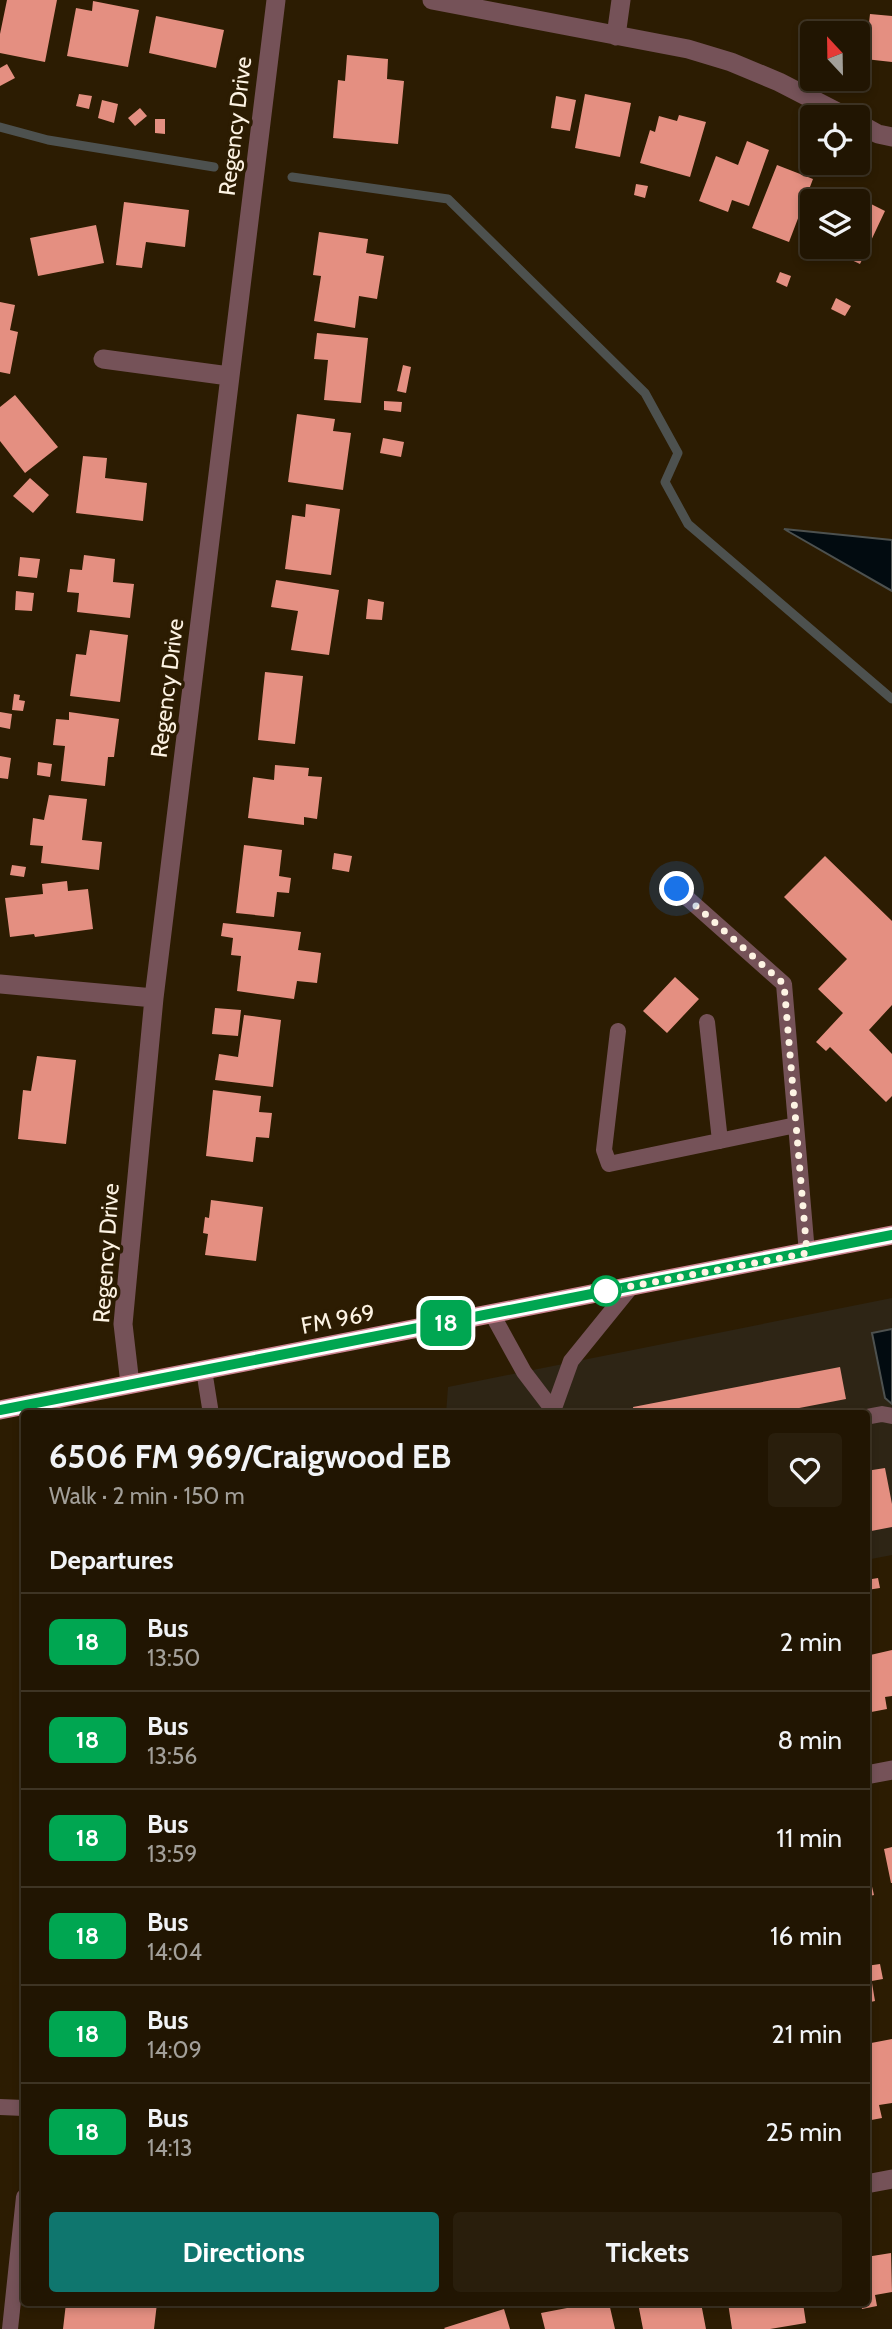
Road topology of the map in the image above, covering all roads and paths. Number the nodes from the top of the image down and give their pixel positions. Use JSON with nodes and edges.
{"nodes":[{"id":1,"x":276,"y":0,"type":"edge"},
{"id":2,"x":432,"y":0,"type":"edge"},
{"id":3,"x":621,"y":0,"type":"edge"},
{"id":4,"x":616,"y":36,"type":"junction"},
{"id":5,"x":823,"y":105,"type":"edge"},
{"id":6,"x":870,"y":130,"type":"edge"},
{"id":7,"x":892,"y":137,"type":"edge"},
{"id":8,"x":103,"y":359,"type":"dead end"},
{"id":9,"x":229,"y":376,"type":"junction"},
{"id":10,"x":677,"y":889,"type":"dead end"},
{"id":11,"x":0,"y":984,"type":"edge"},
{"id":12,"x":154,"y":998,"type":"junction"},
{"id":13,"x":707,"y":1022,"type":"dead end"},
{"id":14,"x":618,"y":1031,"type":"dead end"},
{"id":15,"x":796,"y":1125,"type":"junction"},
{"id":16,"x":720,"y":1140,"type":"junction"},
{"id":17,"x":892,"y":1235,"type":"edge"},
{"id":18,"x":807,"y":1253,"type":"junction"},
{"id":19,"x":631,"y":1287,"type":"junction"},
{"id":20,"x":492,"y":1314,"type":"junction"},
{"id":21,"x":204,"y":1370,"type":"junction"},
{"id":22,"x":130,"y":1384,"type":"junction"},
{"id":23,"x":0,"y":1410,"type":"edge"},
{"id":24,"x":210,"y":1410,"type":"edge"},
{"id":25,"x":552,"y":1410,"type":"edge"},
{"id":26,"x":555,"y":1410,"type":"edge"},
{"id":27,"x":870,"y":1416,"type":"edge"},
{"id":28,"x":892,"y":1416,"type":"edge"},
{"id":29,"x":892,"y":1770,"type":"edge"},
{"id":30,"x":870,"y":1774,"type":"edge"},
{"id":31,"x":0,"y":2107,"type":"edge"},
{"id":32,"x":21,"y":2108,"type":"edge"},
{"id":33,"x":892,"y":2179,"type":"edge"},
{"id":34,"x":870,"y":2183,"type":"edge"},
{"id":35,"x":21,"y":2225,"type":"edge"},
{"id":36,"x":10,"y":2329,"type":"edge"}],
"edges":[{"from":1,"to":9,"type":"street","name":"Regency Drive"},
{"from":2,"to":4,"type":"street"},
{"from":3,"to":4,"type":"street"},
{"from":4,"to":5,"type":"street"},
{"from":6,"to":7,"type":"street"},
{"from":8,"to":9,"type":"street"},
{"from":9,"to":12,"type":"street","name":"Regency Drive"},
{"from":10,"to":15,"type":"lane"},
{"from":11,"to":12,"type":"street"},
{"from":12,"to":22,"type":"street","name":"Regency Drive"},
{"from":13,"to":16,"type":"lane"},
{"from":14,"to":16,"type":"lane"},
{"from":15,"to":16,"type":"lane"},
{"from":15,"to":18,"type":"lane"},
{"from":17,"to":18,"type":"main road","name":"FM 969","number":"FM 969"},
{"from":18,"to":19,"type":"main road","name":"FM 969","number":"FM 969"},
{"from":19,"to":20,"type":"main road","name":"FM 969","number":"FM 969"},
{"from":19,"to":26,"type":"lane"},
{"from":20,"to":21,"type":"main road","name":"FM 969","number":"FM 969"},
{"from":20,"to":25,"type":"lane"},
{"from":21,"to":22,"type":"main road","name":"FM 969","number":"FM 969"},
{"from":21,"to":24,"type":"lane"},
{"from":22,"to":23,"type":"main road","name":"FM 969","number":"FM 969"},
{"from":27,"to":28,"type":"lane"},
{"from":29,"to":30,"type":"street"},
{"from":31,"to":32,"type":"lane"},
{"from":33,"to":34,"type":"street"},
{"from":35,"to":36,"type":"lane"}]}
